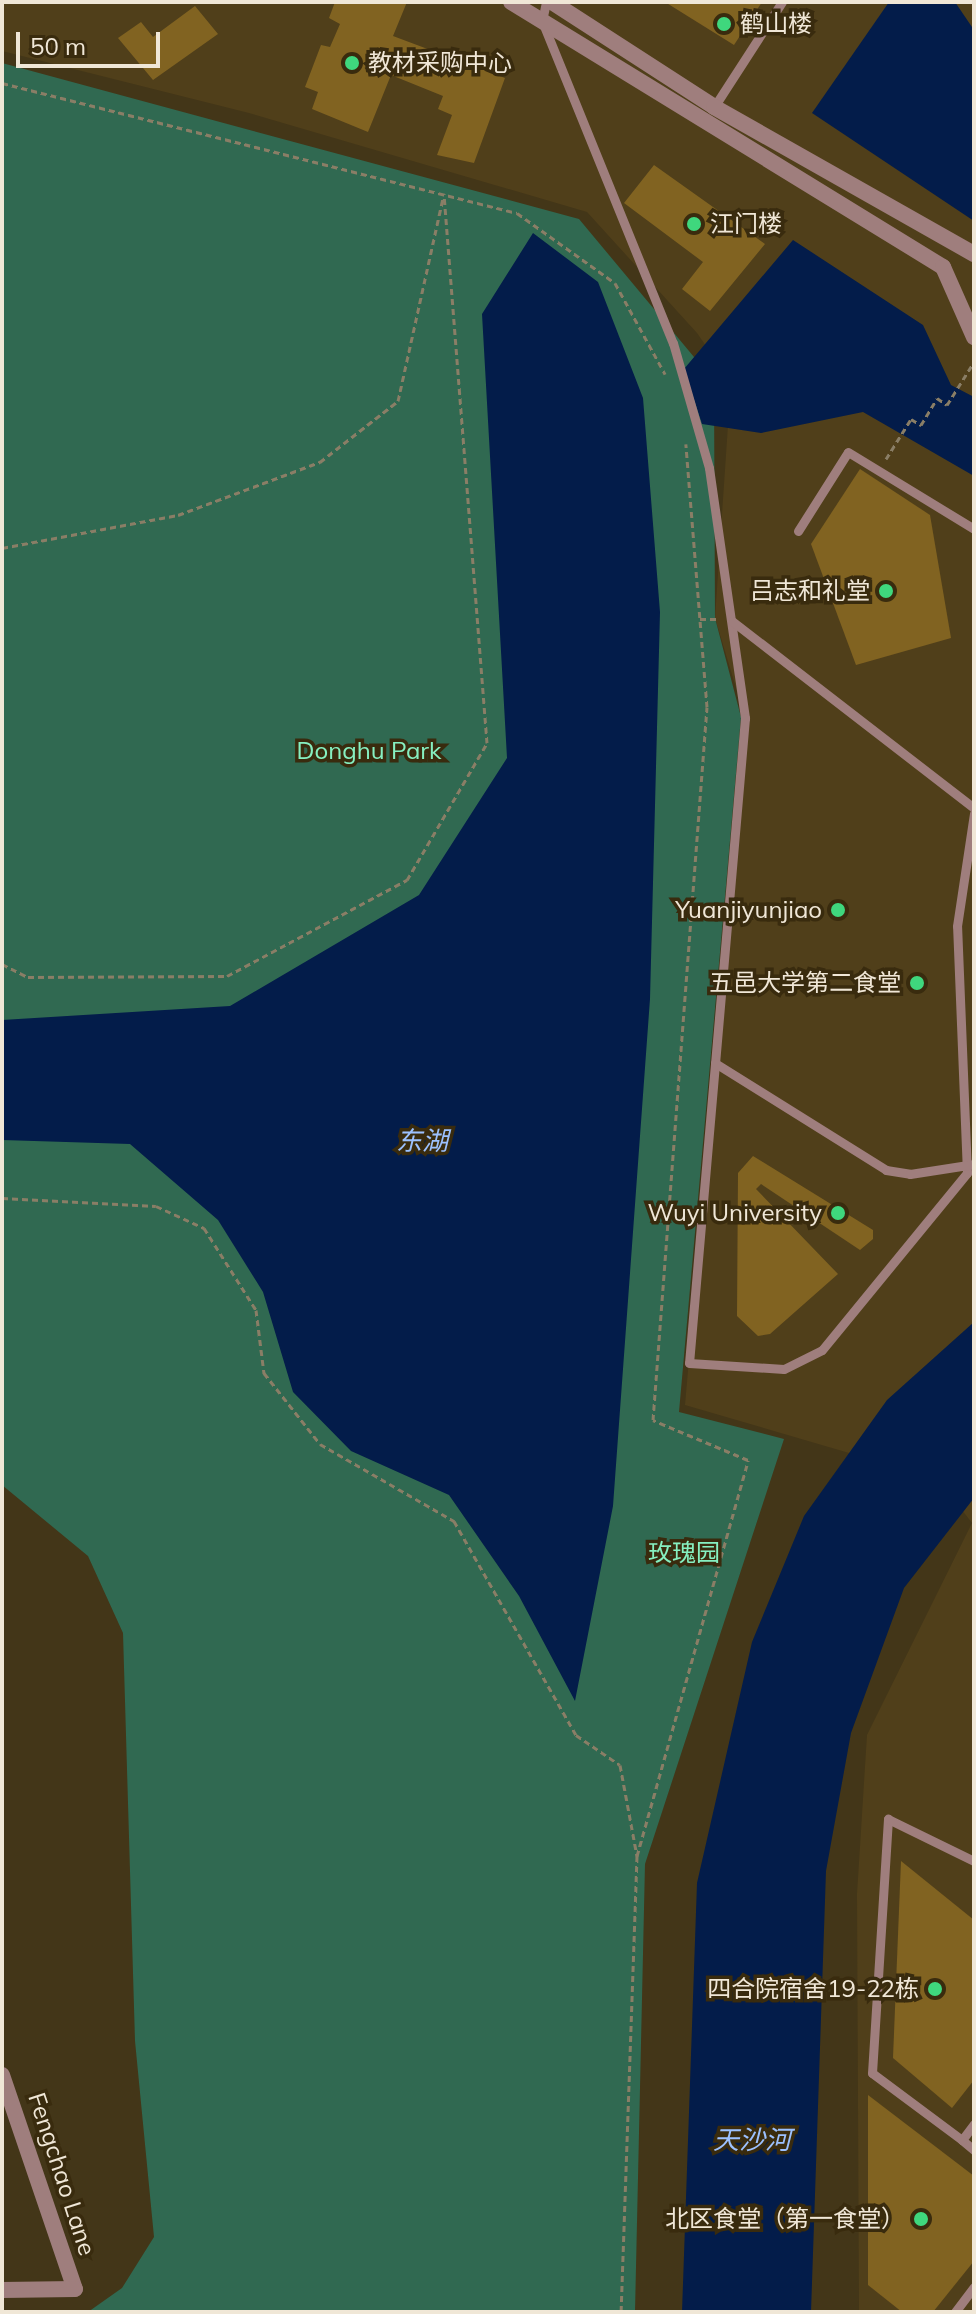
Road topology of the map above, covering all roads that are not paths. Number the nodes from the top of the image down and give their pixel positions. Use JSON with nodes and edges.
{"nodes":[{"id":1,"x":511,"y":2,"type":"edge"},
{"id":2,"x":546,"y":2,"type":"edge"},
{"id":3,"x":552,"y":2,"type":"edge"},
{"id":4,"x":782,"y":2,"type":"edge"},
{"id":5,"x":542,"y":21,"type":"junction"},
{"id":6,"x":714,"y":107,"type":"junction"},
{"id":7,"x":966,"y":252,"type":"edge"},
{"id":8,"x":974,"y":337,"type":"edge"},
{"id":9,"x":974,"y":529,"type":"edge"},
{"id":10,"x":798,"y":531,"type":"dead end"},
{"id":11,"x":732,"y":621,"type":"junction"},
{"id":12,"x":974,"y":810,"type":"edge"},
{"id":13,"x":715,"y":1063,"type":"junction"},
{"id":14,"x":970,"y":1165,"type":"edge"},
{"id":15,"x":974,"y":1861,"type":"edge"},
{"id":16,"x":2,"y":2075,"type":"edge"},
{"id":17,"x":974,"y":2124,"type":"edge"},
{"id":18,"x":962,"y":2140,"type":"junction"},
{"id":19,"x":974,"y":2150,"type":"edge"},
{"id":20,"x":974,"y":2287,"type":"edge"},
{"id":21,"x":2,"y":2290,"type":"edge"},
{"id":22,"x":955,"y":2312,"type":"edge"}],
"edges":[{"from":1,"to":5,"type":"street"},
{"from":2,"to":5,"type":"lane"},
{"from":3,"to":6,"type":"street"},
{"from":4,"to":6,"type":"lane"},
{"from":5,"to":8,"type":"street"},
{"from":5,"to":11,"type":"lane"},
{"from":6,"to":7,"type":"street"},
{"from":9,"to":10,"type":"lane"},
{"from":11,"to":12,"type":"lane"},
{"from":11,"to":13,"type":"lane"},
{"from":12,"to":14,"type":"lane"},
{"from":13,"to":14,"type":"lane"},
{"from":13,"to":14,"type":"lane"},
{"from":15,"to":18,"type":"lane"},
{"from":16,"to":21,"type":"street","name":"Fengchao Lane"},
{"from":17,"to":18,"type":"lane"},
{"from":18,"to":19,"type":"lane"},
{"from":20,"to":22,"type":"lane"}]}
